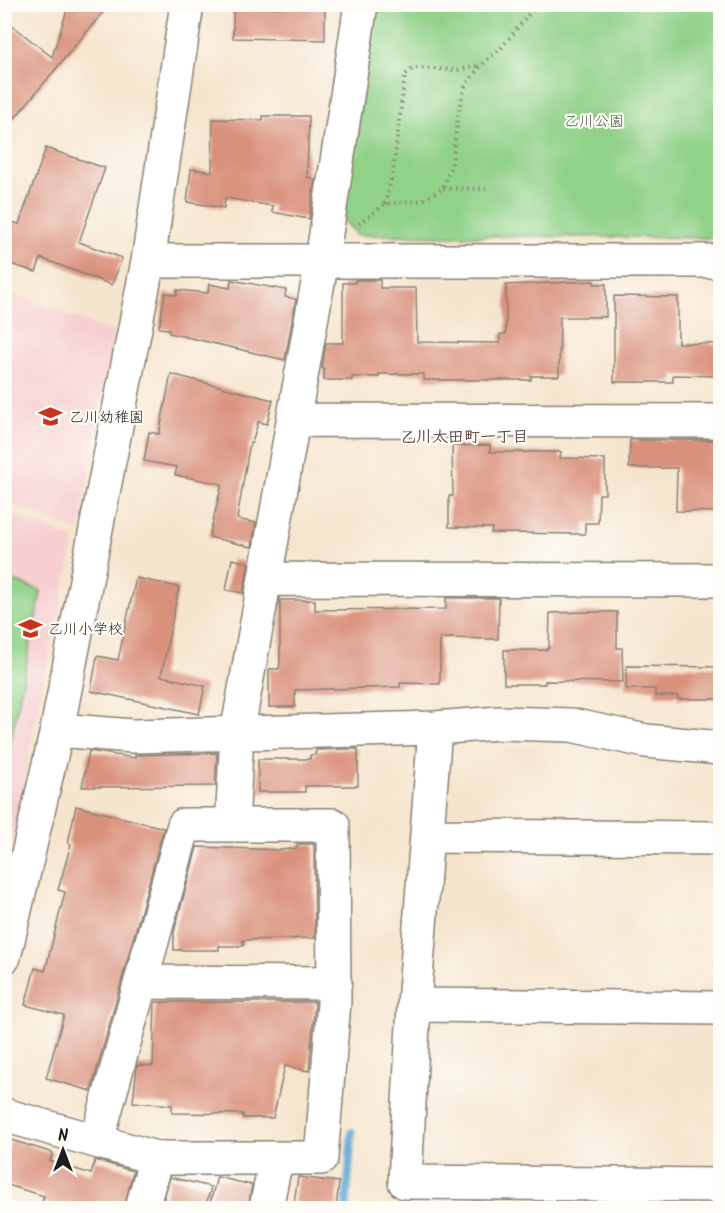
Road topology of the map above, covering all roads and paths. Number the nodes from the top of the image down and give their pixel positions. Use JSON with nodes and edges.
{"nodes":[{"id":1,"x":187,"y":4,"type":"edge"},
{"id":2,"x":361,"y":4,"type":"edge"},
{"id":3,"x":537,"y":4,"type":"edge"},
{"id":4,"x":482,"y":64,"type":"junction"},
{"id":5,"x":443,"y":188,"type":"junction"},
{"id":6,"x":486,"y":189,"type":"dead end"},
{"id":7,"x":385,"y":204,"type":"junction"},
{"id":8,"x":357,"y":226,"type":"dead end"},
{"id":9,"x":322,"y":260,"type":"junction"},
{"id":10,"x":148,"y":261,"type":"junction"},
{"id":11,"x":720,"y":261,"type":"edge"},
{"id":12,"x":294,"y":420,"type":"junction"},
{"id":13,"x":720,"y":421,"type":"edge"},
{"id":14,"x":266,"y":579,"type":"junction"},
{"id":15,"x":720,"y":580,"type":"edge"},
{"id":16,"x":435,"y":728,"type":"junction"},
{"id":17,"x":57,"y":730,"type":"junction"},
{"id":18,"x":237,"y":734,"type":"junction"},
{"id":19,"x":720,"y":748,"type":"edge"},
{"id":20,"x":232,"y":825,"type":"junction"},
{"id":21,"x":427,"y":836,"type":"junction"},
{"id":22,"x":720,"y":838,"type":"edge"},
{"id":23,"x":4,"y":957,"type":"edge"},
{"id":24,"x":141,"y":982,"type":"junction"},
{"id":25,"x":334,"y":983,"type":"junction"},
{"id":26,"x":414,"y":1005,"type":"junction"},
{"id":27,"x":720,"y":1008,"type":"edge"},
{"id":28,"x":4,"y":1115,"type":"edge"},
{"id":29,"x":97,"y":1141,"type":"junction"},
{"id":30,"x":156,"y":1158,"type":"junction"},
{"id":31,"x":276,"y":1159,"type":"junction"},
{"id":32,"x":720,"y":1185,"type":"edge"},
{"id":33,"x":142,"y":1209,"type":"edge"},
{"id":34,"x":266,"y":1209,"type":"edge"}],
"edges":[{"from":1,"to":10,"type":"street"},
{"from":2,"to":9,"type":"street"},
{"from":3,"to":4,"type":"path"},
{"from":4,"to":5,"type":"path"},
{"from":4,"to":7,"type":"path"},
{"from":5,"to":6,"type":"path"},
{"from":5,"to":7,"type":"path"},
{"from":7,"to":8,"type":"path"},
{"from":9,"to":10,"type":"street"},
{"from":9,"to":11,"type":"street"},
{"from":9,"to":12,"type":"street"},
{"from":10,"to":17,"type":"street"},
{"from":12,"to":13,"type":"street"},
{"from":12,"to":14,"type":"street"},
{"from":14,"to":15,"type":"street"},
{"from":14,"to":18,"type":"street"},
{"from":16,"to":18,"type":"street"},
{"from":16,"to":19,"type":"street"},
{"from":16,"to":21,"type":"street"},
{"from":17,"to":18,"type":"street"},
{"from":17,"to":23,"type":"street"},
{"from":18,"to":20,"type":"street"},
{"from":20,"to":24,"type":"street"},
{"from":20,"to":25,"type":"street"},
{"from":21,"to":22,"type":"street"},
{"from":21,"to":26,"type":"street"},
{"from":24,"to":25,"type":"street"},
{"from":24,"to":29,"type":"street"},
{"from":25,"to":31,"type":"street"},
{"from":26,"to":27,"type":"street"},
{"from":26,"to":32,"type":"street"},
{"from":28,"to":29,"type":"street"},
{"from":29,"to":30,"type":"street"},
{"from":30,"to":31,"type":"street"},
{"from":30,"to":33,"type":"street"},
{"from":31,"to":34,"type":"street"}]}
